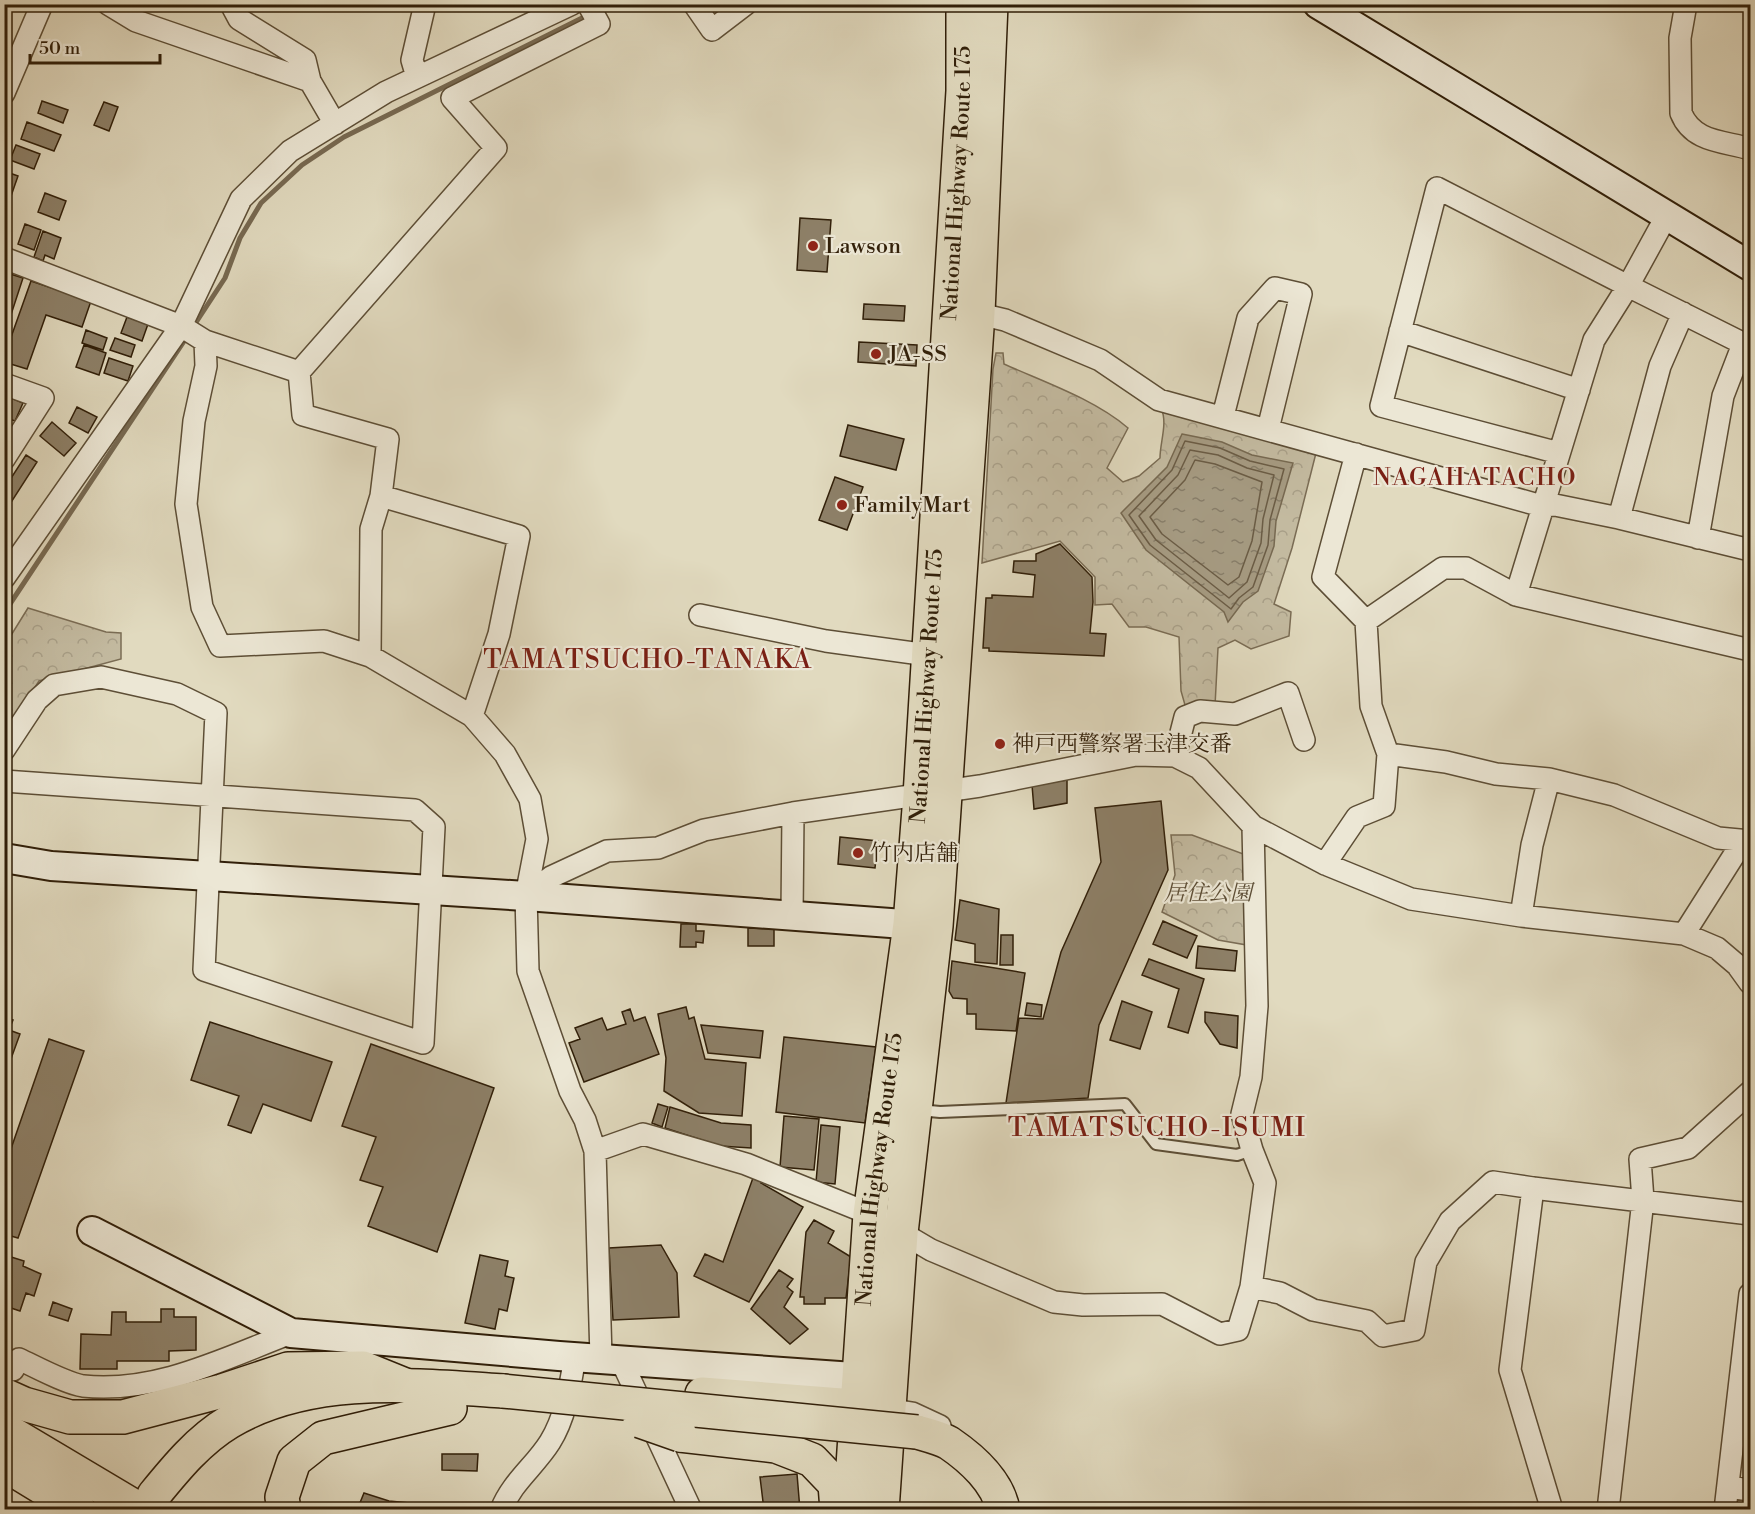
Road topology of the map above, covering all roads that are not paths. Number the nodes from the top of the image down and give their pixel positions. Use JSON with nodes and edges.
{"nodes":[{"id":1,"x":42,"y":4,"type":"edge"},
{"id":2,"x":108,"y":4,"type":"edge"},
{"id":3,"x":231,"y":4,"type":"edge"},
{"id":4,"x":425,"y":4,"type":"edge"},
{"id":5,"x":572,"y":4,"type":"edge"},
{"id":6,"x":588,"y":4,"type":"edge"},
{"id":7,"x":694,"y":4,"type":"edge"},
{"id":8,"x":746,"y":4,"type":"edge"},
{"id":9,"x":963,"y":4,"type":"edge"},
{"id":10,"x":992,"y":4,"type":"edge"},
{"id":11,"x":1318,"y":4,"type":"edge"},
{"id":12,"x":1686,"y":4,"type":"edge"},
{"id":13,"x":424,"y":73,"type":"junction"},
{"id":14,"x":310,"y":81,"type":"junction"},
{"id":15,"x":4,"y":93,"type":"edge"},
{"id":16,"x":452,"y":98,"type":"junction"},
{"id":17,"x":335,"y":124,"type":"junction"},
{"id":18,"x":1750,"y":149,"type":"edge"},
{"id":19,"x":1667,"y":215,"type":"junction"},
{"id":20,"x":4,"y":258,"type":"edge"},
{"id":21,"x":1750,"y":266,"type":"edge"},
{"id":22,"x":1628,"y":286,"type":"junction"},
{"id":23,"x":964,"y":310,"type":"junction"},
{"id":24,"x":1683,"y":313,"type":"junction"},
{"id":25,"x":181,"y":326,"type":"junction"},
{"id":26,"x":1400,"y":331,"type":"junction"},
{"id":27,"x":205,"y":341,"type":"junction"},
{"id":28,"x":1747,"y":346,"type":"edge"},
{"id":29,"x":299,"y":372,"type":"junction"},
{"id":30,"x":4,"y":384,"type":"edge"},
{"id":31,"x":1579,"y":390,"type":"junction"},
{"id":32,"x":1223,"y":416,"type":"junction"},
{"id":33,"x":1268,"y":429,"type":"junction"},
{"id":34,"x":1559,"y":453,"type":"junction"},
{"id":35,"x":1356,"y":454,"type":"junction"},
{"id":36,"x":4,"y":459,"type":"edge"},
{"id":37,"x":381,"y":496,"type":"junction"},
{"id":38,"x":1542,"y":506,"type":"junction"},
{"id":39,"x":1619,"y":518,"type":"junction"},
{"id":40,"x":1698,"y":538,"type":"junction"},
{"id":41,"x":1750,"y":550,"type":"edge"},
{"id":42,"x":4,"y":578,"type":"edge"},
{"id":43,"x":1516,"y":595,"type":"junction"},
{"id":44,"x":700,"y":615,"type":"dead end"},
{"id":45,"x":1366,"y":621,"type":"junction"},
{"id":46,"x":1750,"y":650,"type":"edge"},
{"id":47,"x":928,"y":655,"type":"junction"},
{"id":48,"x":370,"y":656,"type":"junction"},
{"id":49,"x":472,"y":716,"type":"junction"},
{"id":50,"x":1304,"y":740,"type":"dead end"},
{"id":51,"x":4,"y":750,"type":"edge"},
{"id":52,"x":1388,"y":754,"type":"junction"},
{"id":53,"x":1175,"y":756,"type":"junction"},
{"id":54,"x":1549,"y":779,"type":"junction"},
{"id":55,"x":4,"y":780,"type":"edge"},
{"id":56,"x":933,"y":793,"type":"junction"},
{"id":57,"x":211,"y":797,"type":"junction"},
{"id":58,"x":793,"y":813,"type":"junction"},
{"id":59,"x":1253,"y":826,"type":"junction"},
{"id":60,"x":1747,"y":841,"type":"edge"},
{"id":61,"x":4,"y":858,"type":"edge"},
{"id":62,"x":1325,"y":864,"type":"junction"},
{"id":63,"x":209,"y":876,"type":"junction"},
{"id":64,"x":432,"y":890,"type":"junction"},
{"id":65,"x":526,"y":896,"type":"junction"},
{"id":66,"x":792,"y":915,"type":"junction"},
{"id":67,"x":1521,"y":916,"type":"junction"},
{"id":68,"x":923,"y":925,"type":"junction"},
{"id":69,"x":1684,"y":934,"type":"junction"},
{"id":70,"x":1750,"y":983,"type":"edge"},
{"id":71,"x":1750,"y":1092,"type":"edge"},
{"id":72,"x":916,"y":1110,"type":"junction"},
{"id":73,"x":1252,"y":1150,"type":"junction"},
{"id":74,"x":595,"y":1151,"type":"junction"},
{"id":75,"x":1533,"y":1188,"type":"junction"},
{"id":76,"x":1643,"y":1200,"type":"junction"},
{"id":77,"x":870,"y":1214,"type":"junction"},
{"id":78,"x":1750,"y":1214,"type":"edge"},
{"id":79,"x":92,"y":1231,"type":"dead end"},
{"id":80,"x":901,"y":1233,"type":"junction"},
{"id":81,"x":1251,"y":1287,"type":"junction"},
{"id":82,"x":1750,"y":1303,"type":"edge"},
{"id":83,"x":291,"y":1333,"type":"junction"},
{"id":84,"x":599,"y":1358,"type":"junction"},
{"id":85,"x":10,"y":1369,"type":"edge"},
{"id":86,"x":405,"y":1385,"type":"junction"},
{"id":87,"x":873,"y":1393,"type":"junction"},
{"id":88,"x":1744,"y":1400,"type":"edge"},
{"id":89,"x":509,"y":1402,"type":"junction"},
{"id":90,"x":450,"y":1408,"type":"junction"},
{"id":91,"x":629,"y":1411,"type":"junction"},
{"id":92,"x":4,"y":1429,"type":"edge"},
{"id":93,"x":919,"y":1439,"type":"junction"},
{"id":94,"x":883,"y":1459,"type":"junction"},
{"id":95,"x":4,"y":1464,"type":"edge"},
{"id":96,"x":1728,"y":1487,"type":"junction"},
{"id":97,"x":1750,"y":1490,"type":"edge"},
{"id":98,"x":155,"y":1504,"type":"edge"},
{"id":99,"x":71,"y":1506,"type":"edge"},
{"id":100,"x":284,"y":1509,"type":"edge"},
{"id":101,"x":501,"y":1509,"type":"edge"},
{"id":102,"x":691,"y":1509,"type":"edge"},
{"id":103,"x":837,"y":1509,"type":"edge"},
{"id":104,"x":850,"y":1509,"type":"edge"},
{"id":105,"x":882,"y":1509,"type":"edge"},
{"id":106,"x":889,"y":1509,"type":"edge"},
{"id":107,"x":985,"y":1509,"type":"edge"},
{"id":108,"x":1003,"y":1509,"type":"edge"},
{"id":109,"x":1013,"y":1509,"type":"edge"},
{"id":110,"x":1552,"y":1509,"type":"edge"},
{"id":111,"x":1608,"y":1509,"type":"edge"},
{"id":112,"x":1725,"y":1509,"type":"edge"}],
"edges":[{"from":1,"to":15,"type":"street"},
{"from":2,"to":14,"type":"street"},
{"from":3,"to":14,"type":"street"},
{"from":4,"to":13,"type":"street"},
{"from":5,"to":13,"type":"street"},
{"from":6,"to":16,"type":"street"},
{"from":7,"to":8,"type":"street"},
{"from":9,"to":23,"type":"highway","name":"National Highway Route 175"},
{"from":10,"to":23,"type":"highway","name":"National Highway Route 175"},
{"from":11,"to":19,"type":"street"},
{"from":12,"to":18,"type":"street"},
{"from":13,"to":16,"type":"street"},
{"from":13,"to":17,"type":"street"},
{"from":14,"to":17,"type":"street"},
{"from":16,"to":29,"type":"street"},
{"from":17,"to":25,"type":"street"},
{"from":19,"to":21,"type":"street"},
{"from":19,"to":22,"type":"street"},
{"from":20,"to":25,"type":"street"},
{"from":22,"to":24,"type":"street"},
{"from":22,"to":26,"type":"street"},
{"from":22,"to":31,"type":"street"},
{"from":23,"to":32,"type":"street"},
{"from":23,"to":47,"type":"highway","name":"National Highway Route 175"},
{"from":23,"to":56,"type":"highway","name":"National Highway Route 175"},
{"from":24,"to":28,"type":"street"},
{"from":24,"to":39,"type":"street"},
{"from":25,"to":27,"type":"street"},
{"from":25,"to":42,"type":"street"},
{"from":26,"to":31,"type":"street"},
{"from":26,"to":34,"type":"street"},
{"from":27,"to":29,"type":"street"},
{"from":27,"to":48,"type":"street"},
{"from":28,"to":40,"type":"street"},
{"from":29,"to":37,"type":"street"},
{"from":30,"to":36,"type":"street"},
{"from":31,"to":34,"type":"street"},
{"from":32,"to":33,"type":"street"},
{"from":32,"to":33,"type":"street"},
{"from":33,"to":35,"type":"street"},
{"from":34,"to":38,"type":"street"},
{"from":35,"to":38,"type":"street"},
{"from":35,"to":45,"type":"street"},
{"from":37,"to":48,"type":"street"},
{"from":37,"to":49,"type":"street"},
{"from":38,"to":39,"type":"street"},
{"from":38,"to":43,"type":"street"},
{"from":39,"to":40,"type":"street"},
{"from":40,"to":41,"type":"street"},
{"from":43,"to":45,"type":"street"},
{"from":43,"to":46,"type":"street"},
{"from":44,"to":47,"type":"street"},
{"from":45,"to":52,"type":"street"},
{"from":47,"to":56,"type":"highway","name":"National Highway Route 175"},
{"from":48,"to":49,"type":"street"},
{"from":49,"to":65,"type":"street"},
{"from":50,"to":53,"type":"street"},
{"from":51,"to":57,"type":"street"},
{"from":52,"to":54,"type":"street"},
{"from":52,"to":62,"type":"street"},
{"from":53,"to":56,"type":"street"},
{"from":53,"to":59,"type":"street"},
{"from":54,"to":60,"type":"street"},
{"from":54,"to":67,"type":"street"},
{"from":55,"to":57,"type":"street"},
{"from":56,"to":58,"type":"street"},
{"from":56,"to":68,"type":"highway","name":"National Highway Route 175"},
{"from":57,"to":63,"type":"street"},
{"from":57,"to":64,"type":"street"},
{"from":58,"to":65,"type":"street"},
{"from":58,"to":66,"type":"street"},
{"from":59,"to":62,"type":"street"},
{"from":59,"to":73,"type":"street"},
{"from":60,"to":69,"type":"street"},
{"from":61,"to":63,"type":"street"},
{"from":62,"to":67,"type":"street"},
{"from":63,"to":64,"type":"street"},
{"from":63,"to":64,"type":"street"},
{"from":64,"to":65,"type":"street"},
{"from":65,"to":66,"type":"street"},
{"from":65,"to":74,"type":"street"},
{"from":66,"to":68,"type":"street"},
{"from":67,"to":69,"type":"street"},
{"from":68,"to":72,"type":"highway","name":"National Highway Route 175"},
{"from":68,"to":77,"type":"highway","name":"National Highway Route 175"},
{"from":69,"to":70,"type":"street"},
{"from":71,"to":76,"type":"street"},
{"from":72,"to":73,"type":"lane"},
{"from":72,"to":80,"type":"highway","name":"National Highway Route 175"},
{"from":73,"to":81,"type":"street"},
{"from":74,"to":77,"type":"street"},
{"from":74,"to":84,"type":"street"},
{"from":75,"to":76,"type":"street"},
{"from":75,"to":81,"type":"street"},
{"from":75,"to":110,"type":"street"},
{"from":76,"to":78,"type":"street"},
{"from":76,"to":111,"type":"street"},
{"from":77,"to":80,"type":"street"},
{"from":77,"to":87,"type":"highway","name":"National Highway Route 175"},
{"from":79,"to":83,"type":"street"},
{"from":80,"to":81,"type":"street"},
{"from":80,"to":87,"type":"highway","name":"National Highway Route 175"},
{"from":82,"to":88,"type":"street"},
{"from":83,"to":84,"type":"street"},
{"from":83,"to":85,"type":"street"},
{"from":84,"to":87,"type":"street"},
{"from":84,"to":101,"type":"street"},
{"from":84,"to":102,"type":"street"},
{"from":85,"to":86,"type":"highway"},
{"from":86,"to":89,"type":"highway"},
{"from":86,"to":98,"type":"highway"},
{"from":87,"to":91,"type":"highway","bridge":true},
{"from":87,"to":94,"type":"highway","name":"National Highway Route 175"},
{"from":87,"to":104,"type":"highway","name":"National Highway Route 175"},
{"from":87,"to":109,"type":"street"},
{"from":88,"to":96,"type":"street"},
{"from":89,"to":90,"type":"highway"},
{"from":89,"to":91,"type":"highway"},
{"from":90,"to":98,"type":"highway"},
{"from":90,"to":100,"type":"highway"},
{"from":91,"to":93,"type":"highway","bridge":true},
{"from":91,"to":103,"type":"highway","bridge":true},
{"from":92,"to":98,"type":"highway"},
{"from":93,"to":107,"type":"highway"},
{"from":93,"to":108,"type":"highway"},
{"from":94,"to":105,"type":"highway","name":"National Highway Route 175"},
{"from":94,"to":106,"type":"highway"},
{"from":95,"to":99,"type":"highway"},
{"from":96,"to":97,"type":"street"},
{"from":96,"to":112,"type":"street"}]}
